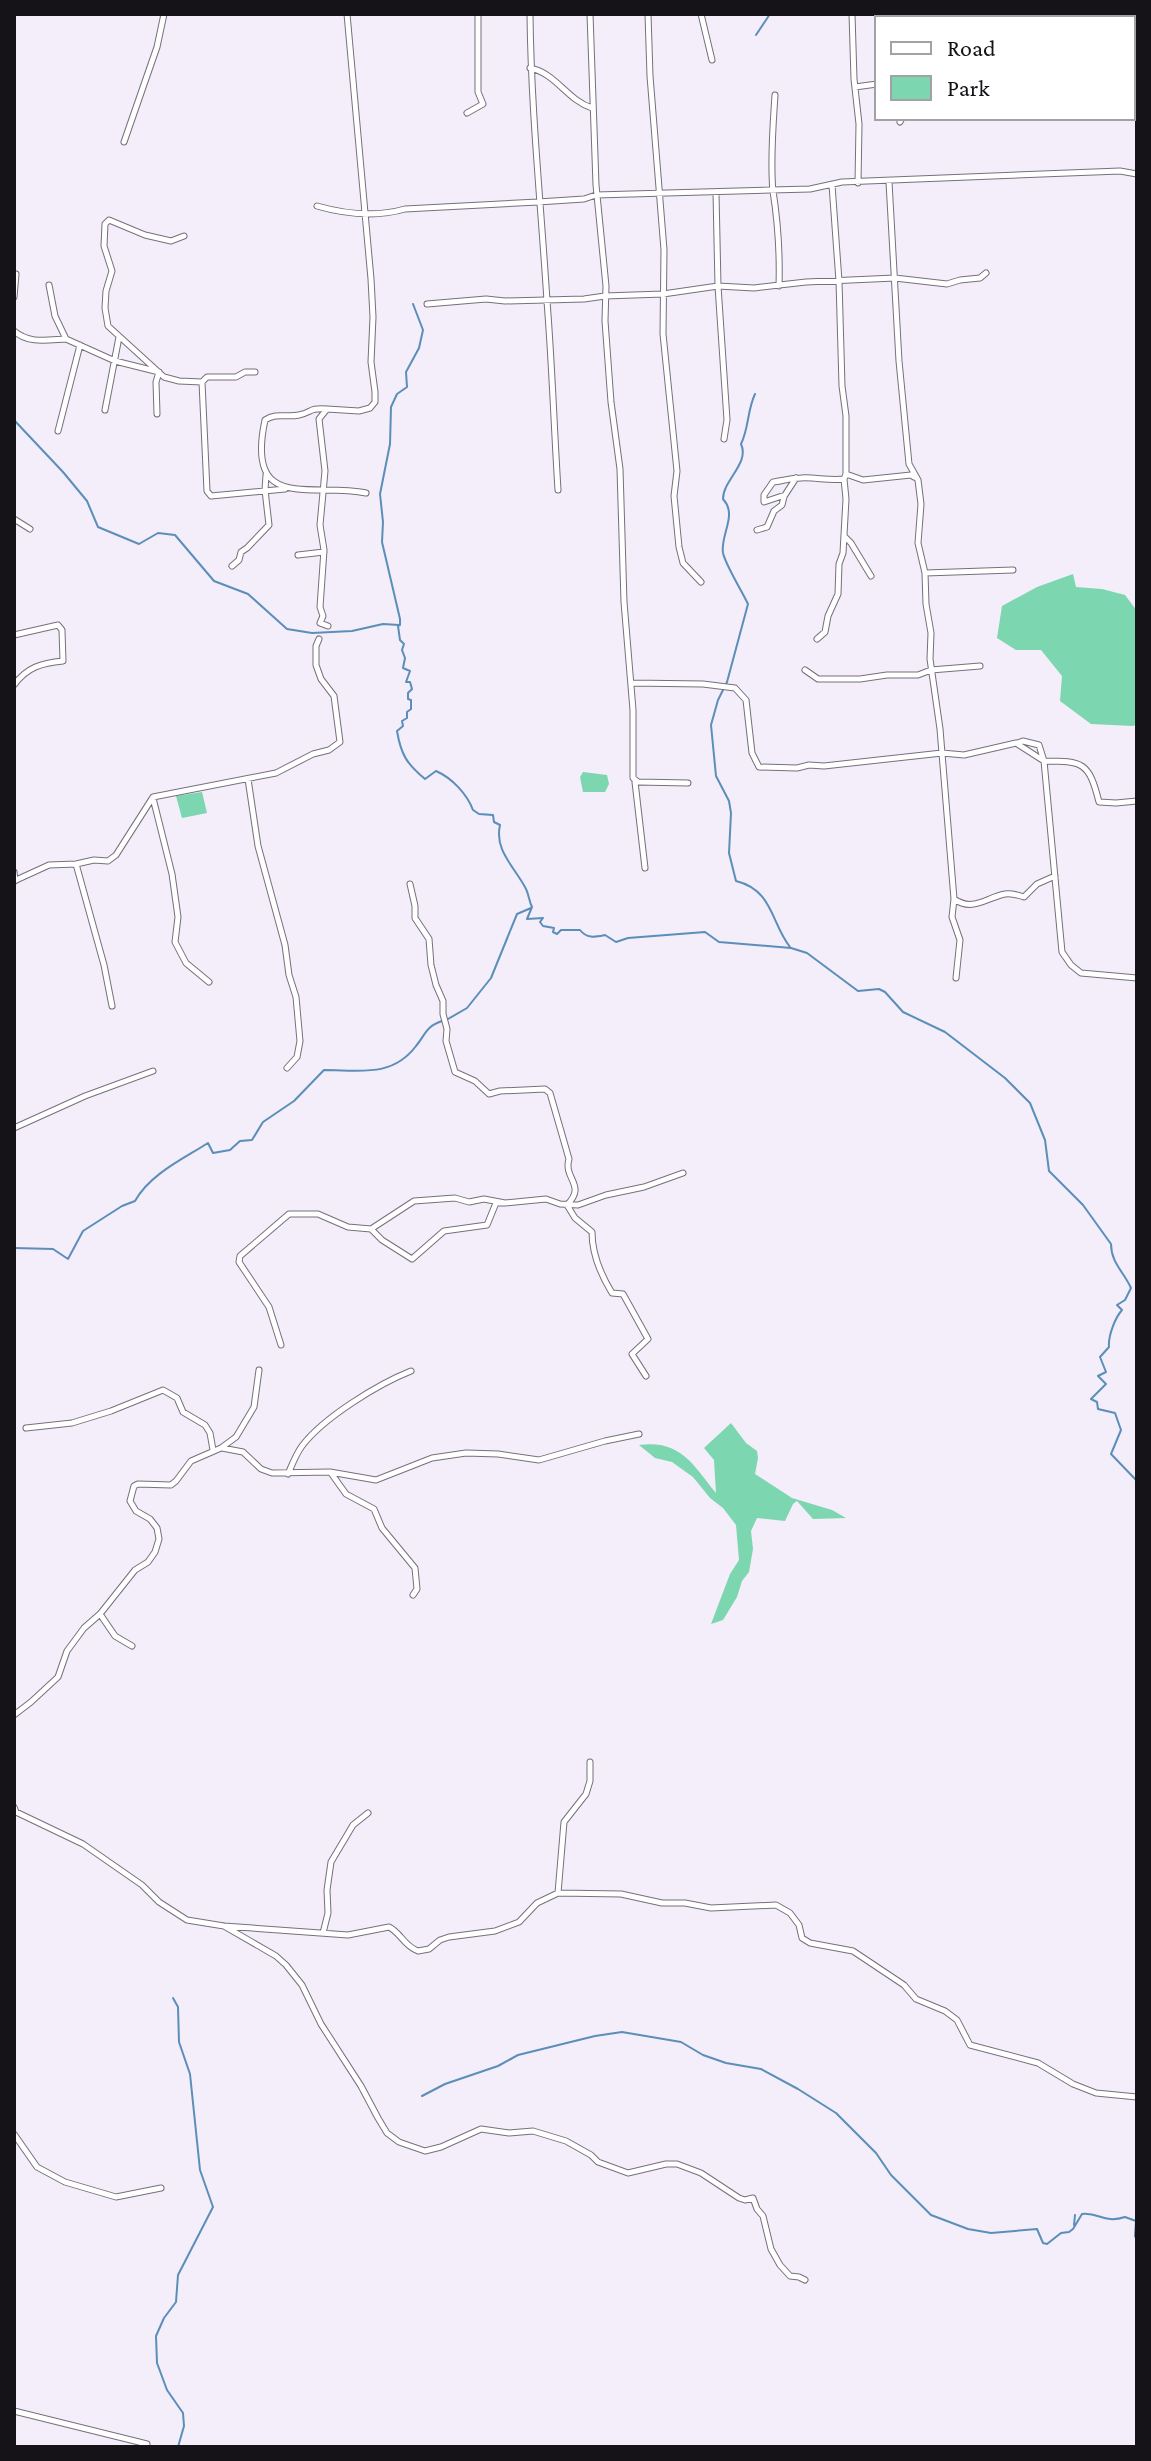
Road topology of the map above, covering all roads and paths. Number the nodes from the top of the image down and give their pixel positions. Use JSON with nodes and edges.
{"nodes":[{"id":1,"x":164,"y":14,"type":"edge"},
{"id":2,"x":347,"y":14,"type":"edge"},
{"id":3,"x":478,"y":14,"type":"edge"},
{"id":4,"x":530,"y":14,"type":"edge"},
{"id":5,"x":590,"y":14,"type":"edge"},
{"id":6,"x":648,"y":14,"type":"edge"},
{"id":7,"x":701,"y":14,"type":"edge"},
{"id":8,"x":852,"y":14,"type":"edge"},
{"id":9,"x":712,"y":60,"type":"dead end"},
{"id":10,"x":530,"y":68,"type":"junction"},
{"id":11,"x":875,"y":84,"type":"edge"},
{"id":12,"x":855,"y":87,"type":"junction"},
{"id":13,"x":775,"y":95,"type":"dead end"},
{"id":14,"x":592,"y":108,"type":"junction"},
{"id":15,"x":467,"y":113,"type":"dead end"},
{"id":16,"x":124,"y":142,"type":"dead end"},
{"id":17,"x":1137,"y":174,"type":"edge"},
{"id":18,"x":889,"y":182,"type":"junction"},
{"id":19,"x":858,"y":183,"type":"junction"},
{"id":20,"x":832,"y":185,"type":"junction"},
{"id":21,"x":773,"y":191,"type":"junction"},
{"id":22,"x":716,"y":193,"type":"junction"},
{"id":23,"x":660,"y":194,"type":"junction"},
{"id":24,"x":596,"y":195,"type":"junction"},
{"id":25,"x":538,"y":202,"type":"junction"},
{"id":26,"x":317,"y":206,"type":"dead end"},
{"id":27,"x":366,"y":214,"type":"junction"},
{"id":28,"x":184,"y":236,"type":"dead end"},
{"id":29,"x":986,"y":273,"type":"dead end"},
{"id":30,"x":16,"y":274,"type":"edge"},
{"id":31,"x":895,"y":278,"type":"junction"},
{"id":32,"x":839,"y":281,"type":"junction"},
{"id":33,"x":49,"y":285,"type":"dead end"},
{"id":34,"x":718,"y":286,"type":"junction"},
{"id":35,"x":779,"y":286,"type":"junction"},
{"id":36,"x":663,"y":294,"type":"junction"},
{"id":37,"x":605,"y":296,"type":"junction"},
{"id":38,"x":14,"y":297,"type":"edge"},
{"id":39,"x":547,"y":300,"type":"junction"},
{"id":40,"x":427,"y":304,"type":"dead end"},
{"id":41,"x":14,"y":331,"type":"edge"},
{"id":42,"x":119,"y":337,"type":"junction"},
{"id":43,"x":66,"y":339,"type":"junction"},
{"id":44,"x":80,"y":345,"type":"junction"},
{"id":45,"x":115,"y":361,"type":"junction"},
{"id":46,"x":159,"y":372,"type":"junction"},
{"id":47,"x":255,"y":372,"type":"dead end"},
{"id":48,"x":202,"y":382,"type":"junction"},
{"id":49,"x":327,"y":409,"type":"junction"},
{"id":50,"x":105,"y":410,"type":"dead end"},
{"id":51,"x":157,"y":414,"type":"dead end"},
{"id":52,"x":58,"y":431,"type":"dead end"},
{"id":53,"x":724,"y":439,"type":"dead end"},
{"id":54,"x":267,"y":474,"type":"junction"},
{"id":55,"x":845,"y":476,"type":"junction"},
{"id":56,"x":796,"y":478,"type":"junction"},
{"id":57,"x":918,"y":480,"type":"junction"},
{"id":58,"x":291,"y":489,"type":"junction"},
{"id":59,"x":323,"y":489,"type":"junction"},
{"id":60,"x":265,"y":490,"type":"junction"},
{"id":61,"x":558,"y":490,"type":"dead end"},
{"id":62,"x":366,"y":493,"type":"dead end"},
{"id":63,"x":784,"y":496,"type":"junction"},
{"id":64,"x":14,"y":519,"type":"edge"},
{"id":65,"x":30,"y":529,"type":"dead end"},
{"id":66,"x":757,"y":530,"type":"dead end"},
{"id":67,"x":844,"y":536,"type":"junction"},
{"id":68,"x":324,"y":552,"type":"junction"},
{"id":69,"x":298,"y":555,"type":"dead end"},
{"id":70,"x":232,"y":566,"type":"dead end"},
{"id":71,"x":1013,"y":570,"type":"dead end"},
{"id":72,"x":925,"y":573,"type":"junction"},
{"id":73,"x":871,"y":576,"type":"dead end"},
{"id":74,"x":701,"y":582,"type":"dead end"},
{"id":75,"x":328,"y":626,"type":"dead end"},
{"id":76,"x":14,"y":635,"type":"edge"},
{"id":77,"x":319,"y":639,"type":"dead end"},
{"id":78,"x":817,"y":639,"type":"dead end"},
{"id":79,"x":980,"y":666,"type":"dead end"},
{"id":80,"x":805,"y":670,"type":"dead end"},
{"id":81,"x":931,"y":670,"type":"junction"},
{"id":82,"x":22,"y":675,"type":"junction"},
{"id":83,"x":14,"y":677,"type":"edge"},
{"id":84,"x":632,"y":683,"type":"junction"},
{"id":85,"x":14,"y":685,"type":"edge"},
{"id":86,"x":1016,"y":743,"type":"junction"},
{"id":87,"x":942,"y":753,"type":"junction"},
{"id":88,"x":1044,"y":761,"type":"junction"},
{"id":89,"x":248,"y":779,"type":"junction"},
{"id":90,"x":635,"y":781,"type":"junction"},
{"id":91,"x":688,"y":783,"type":"dead end"},
{"id":92,"x":153,"y":797,"type":"junction"},
{"id":93,"x":1137,"y":801,"type":"edge"},
{"id":94,"x":76,"y":864,"type":"junction"},
{"id":95,"x":645,"y":868,"type":"dead end"},
{"id":96,"x":14,"y":872,"type":"edge"},
{"id":97,"x":1055,"y":876,"type":"junction"},
{"id":98,"x":15,"y":881,"type":"edge"},
{"id":99,"x":410,"y":884,"type":"dead end"},
{"id":100,"x":954,"y":899,"type":"junction"},
{"id":101,"x":956,"y":978,"type":"dead end"},
{"id":102,"x":1137,"y":978,"type":"edge"},
{"id":103,"x":209,"y":982,"type":"dead end"},
{"id":104,"x":112,"y":1006,"type":"dead end"},
{"id":105,"x":287,"y":1068,"type":"dead end"},
{"id":106,"x":153,"y":1071,"type":"dead end"},
{"id":107,"x":14,"y":1128,"type":"edge"},
{"id":108,"x":683,"y":1173,"type":"dead end"},
{"id":109,"x":505,"y":1203,"type":"junction"},
{"id":110,"x":567,"y":1205,"type":"junction"},
{"id":111,"x":371,"y":1229,"type":"junction"},
{"id":112,"x":281,"y":1345,"type":"dead end"},
{"id":113,"x":259,"y":1370,"type":"dead end"},
{"id":114,"x":411,"y":1371,"type":"dead end"},
{"id":115,"x":646,"y":1376,"type":"dead end"},
{"id":116,"x":26,"y":1428,"type":"dead end"},
{"id":117,"x":639,"y":1434,"type":"dead end"},
{"id":118,"x":221,"y":1448,"type":"junction"},
{"id":119,"x":213,"y":1450,"type":"junction"},
{"id":120,"x":330,"y":1472,"type":"junction"},
{"id":121,"x":288,"y":1474,"type":"junction"},
{"id":122,"x":413,"y":1595,"type":"dead end"},
{"id":123,"x":100,"y":1614,"type":"junction"},
{"id":124,"x":132,"y":1646,"type":"dead end"},
{"id":125,"x":14,"y":1715,"type":"edge"},
{"id":126,"x":590,"y":1762,"type":"dead end"},
{"id":127,"x":15,"y":1811,"type":"edge"},
{"id":128,"x":368,"y":1813,"type":"dead end"},
{"id":129,"x":558,"y":1893,"type":"junction"},
{"id":130,"x":224,"y":1926,"type":"junction"},
{"id":131,"x":323,"y":1933,"type":"junction"},
{"id":132,"x":1137,"y":2097,"type":"edge"},
{"id":133,"x":14,"y":2134,"type":"edge"},
{"id":134,"x":161,"y":2188,"type":"dead end"},
{"id":135,"x":805,"y":2280,"type":"dead end"},
{"id":136,"x":14,"y":2411,"type":"edge"},
{"id":137,"x":147,"y":2444,"type":"dead end"}],
"edges":[{"from":1,"to":16,"type":"street"},
{"from":2,"to":27,"type":"street"},
{"from":3,"to":15,"type":"street"},
{"from":4,"to":10,"type":"street"},
{"from":5,"to":14,"type":"street"},
{"from":6,"to":23,"type":"street"},
{"from":7,"to":9,"type":"street"},
{"from":8,"to":12,"type":"street"},
{"from":10,"to":14,"type":"street"},
{"from":10,"to":25,"type":"street"},
{"from":11,"to":12,"type":"street"},
{"from":12,"to":19,"type":"street"},
{"from":13,"to":21,"type":"street"},
{"from":14,"to":24,"type":"street"},
{"from":17,"to":18,"type":"street"},
{"from":18,"to":19,"type":"street"},
{"from":18,"to":31,"type":"street"},
{"from":19,"to":20,"type":"street"},
{"from":20,"to":21,"type":"street"},
{"from":20,"to":32,"type":"street"},
{"from":21,"to":22,"type":"street"},
{"from":21,"to":35,"type":"street"},
{"from":22,"to":23,"type":"street"},
{"from":22,"to":34,"type":"street"},
{"from":23,"to":24,"type":"street"},
{"from":23,"to":36,"type":"street"},
{"from":24,"to":25,"type":"street"},
{"from":24,"to":37,"type":"street"},
{"from":25,"to":27,"type":"street"},
{"from":25,"to":39,"type":"street"},
{"from":26,"to":27,"type":"street"},
{"from":27,"to":49,"type":"street"},
{"from":28,"to":42,"type":"street"},
{"from":29,"to":31,"type":"street"},
{"from":30,"to":38,"type":"street"},
{"from":31,"to":32,"type":"street"},
{"from":31,"to":57,"type":"street"},
{"from":32,"to":35,"type":"street"},
{"from":32,"to":55,"type":"street"},
{"from":33,"to":43,"type":"street"},
{"from":34,"to":35,"type":"street"},
{"from":34,"to":36,"type":"street"},
{"from":34,"to":53,"type":"street"},
{"from":36,"to":37,"type":"street"},
{"from":36,"to":74,"type":"street"},
{"from":37,"to":39,"type":"street"},
{"from":37,"to":84,"type":"street"},
{"from":39,"to":40,"type":"street"},
{"from":39,"to":61,"type":"street"},
{"from":41,"to":43,"type":"street"},
{"from":42,"to":45,"type":"street"},
{"from":42,"to":46,"type":"street"},
{"from":43,"to":44,"type":"street"},
{"from":44,"to":45,"type":"street"},
{"from":44,"to":52,"type":"street"},
{"from":45,"to":46,"type":"street"},
{"from":45,"to":50,"type":"street"},
{"from":46,"to":48,"type":"street"},
{"from":46,"to":51,"type":"street"},
{"from":47,"to":48,"type":"street"},
{"from":48,"to":60,"type":"street"},
{"from":49,"to":54,"type":"street"},
{"from":49,"to":59,"type":"street"},
{"from":54,"to":58,"type":"street"},
{"from":54,"to":60,"type":"street"},
{"from":55,"to":56,"type":"street"},
{"from":55,"to":57,"type":"street"},
{"from":55,"to":67,"type":"street"},
{"from":56,"to":63,"type":"street"},
{"from":56,"to":63,"type":"street"},
{"from":57,"to":72,"type":"street"},
{"from":58,"to":59,"type":"street"},
{"from":58,"to":60,"type":"street"},
{"from":59,"to":62,"type":"street"},
{"from":59,"to":68,"type":"street"},
{"from":60,"to":70,"type":"street"},
{"from":63,"to":66,"type":"street"},
{"from":64,"to":65,"type":"street"},
{"from":67,"to":73,"type":"street"},
{"from":67,"to":78,"type":"street"},
{"from":68,"to":69,"type":"street"},
{"from":68,"to":75,"type":"street"},
{"from":71,"to":72,"type":"street"},
{"from":72,"to":81,"type":"street"},
{"from":76,"to":82,"type":"street"},
{"from":77,"to":89,"type":"street"},
{"from":79,"to":81,"type":"street"},
{"from":80,"to":81,"type":"street"},
{"from":81,"to":87,"type":"street"},
{"from":82,"to":83,"type":"street"},
{"from":82,"to":85,"type":"street"},
{"from":84,"to":87,"type":"street"},
{"from":84,"to":90,"type":"street"},
{"from":86,"to":87,"type":"street"},
{"from":86,"to":88,"type":"street"},
{"from":86,"to":88,"type":"street"},
{"from":87,"to":100,"type":"street"},
{"from":88,"to":93,"type":"street"},
{"from":88,"to":97,"type":"street"},
{"from":89,"to":92,"type":"street"},
{"from":89,"to":105,"type":"street"},
{"from":90,"to":91,"type":"street"},
{"from":90,"to":95,"type":"street"},
{"from":92,"to":94,"type":"street"},
{"from":92,"to":103,"type":"street"},
{"from":94,"to":98,"type":"street"},
{"from":94,"to":104,"type":"street"},
{"from":96,"to":98,"type":"street"},
{"from":97,"to":100,"type":"street"},
{"from":97,"to":102,"type":"street"},
{"from":99,"to":110,"type":"street"},
{"from":100,"to":101,"type":"street"},
{"from":106,"to":107,"type":"street"},
{"from":108,"to":110,"type":"street"},
{"from":109,"to":110,"type":"street"},
{"from":109,"to":111,"type":"street"},
{"from":109,"to":111,"type":"street"},
{"from":110,"to":115,"type":"street"},
{"from":111,"to":112,"type":"street"},
{"from":113,"to":118,"type":"street"},
{"from":114,"to":121,"type":"street"},
{"from":116,"to":119,"type":"street"},
{"from":117,"to":120,"type":"street"},
{"from":118,"to":119,"type":"street"},
{"from":118,"to":121,"type":"street"},
{"from":119,"to":123,"type":"street"},
{"from":120,"to":121,"type":"street"},
{"from":120,"to":122,"type":"street"},
{"from":123,"to":124,"type":"street"},
{"from":123,"to":125,"type":"street"},
{"from":126,"to":129,"type":"street"},
{"from":127,"to":130,"type":"street"},
{"from":128,"to":131,"type":"street"},
{"from":129,"to":131,"type":"street"},
{"from":129,"to":132,"type":"street"},
{"from":130,"to":131,"type":"street"},
{"from":130,"to":135,"type":"street"},
{"from":133,"to":134,"type":"street"},
{"from":136,"to":137,"type":"street"}]}
